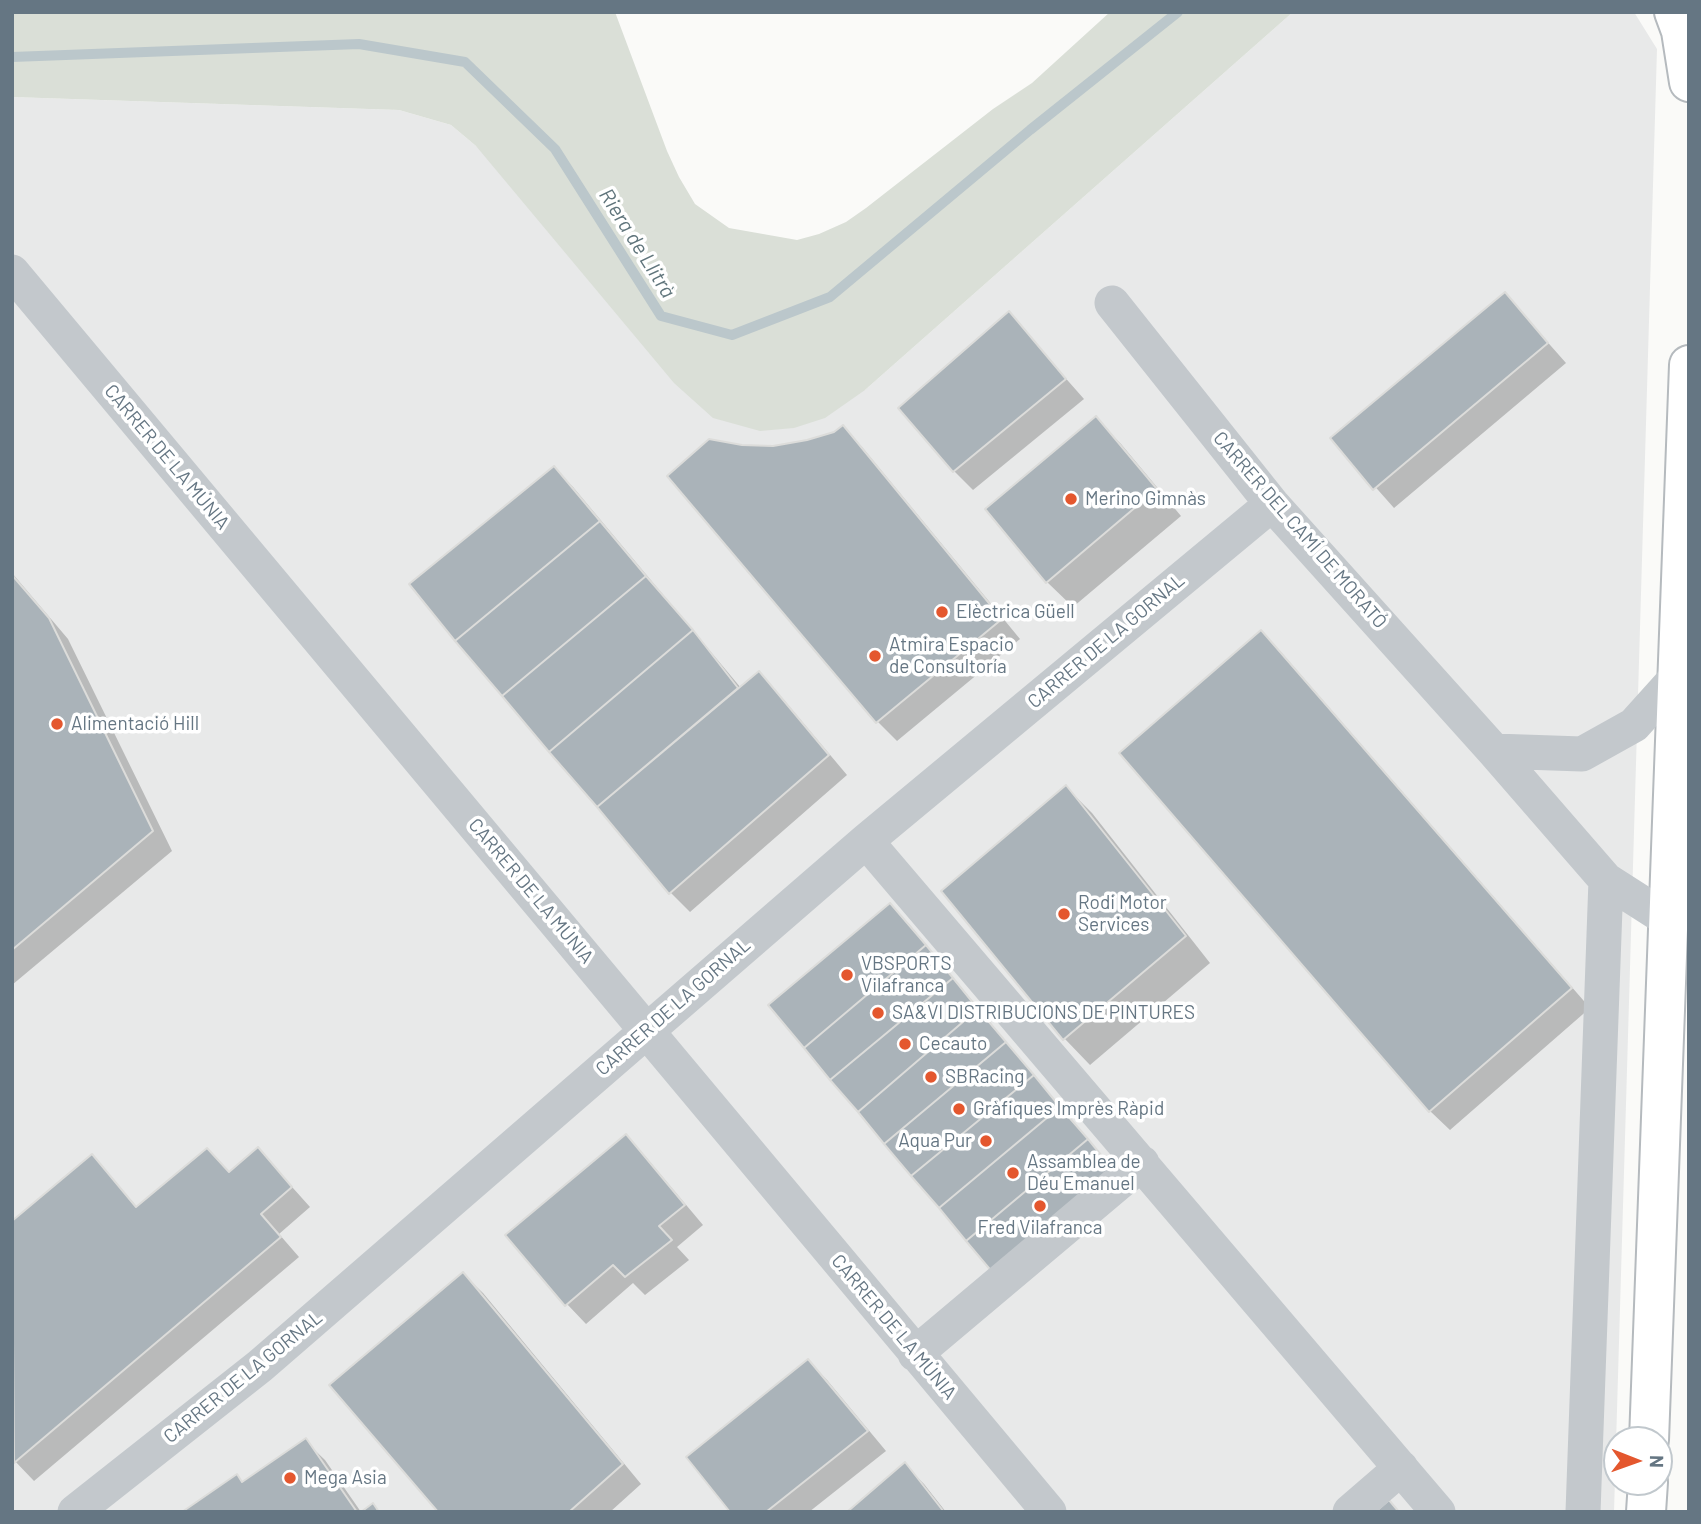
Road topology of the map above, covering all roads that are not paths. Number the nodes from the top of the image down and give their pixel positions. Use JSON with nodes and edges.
{"nodes":[{"id":1,"x":1674,"y":12,"type":"edge"},
{"id":2,"x":1689,"y":82,"type":"edge"},
{"id":3,"x":12,"y":272,"type":"edge"},
{"id":4,"x":1112,"y":303,"type":"dead end"},
{"id":5,"x":1689,"y":365,"type":"edge"},
{"id":6,"x":1272,"y":503,"type":"junction"},
{"id":7,"x":1679,"y":674,"type":"junction"},
{"id":8,"x":1494,"y":751,"type":"junction"},
{"id":9,"x":866,"y":841,"type":"junction"},
{"id":10,"x":1606,"y":880,"type":"junction"},
{"id":11,"x":1667,"y":919,"type":"junction"},
{"id":12,"x":646,"y":1030,"type":"junction"},
{"id":13,"x":1142,"y":1163,"type":"junction"},
{"id":14,"x":915,"y":1354,"type":"junction"},
{"id":15,"x":1649,"y":1426,"type":"edge"},
{"id":16,"x":1401,"y":1468,"type":"junction"},
{"id":17,"x":75,"y":1512,"type":"edge"},
{"id":18,"x":1049,"y":1512,"type":"edge"},
{"id":19,"x":1350,"y":1512,"type":"edge"},
{"id":20,"x":1438,"y":1512,"type":"edge"},
{"id":21,"x":1583,"y":1512,"type":"edge"}],
"edges":[{"from":1,"to":2,"type":"main road"},
{"from":3,"to":12,"type":"street","name":"CARRER DE LA MÚNIA"},
{"from":4,"to":6,"type":"street","name":"CARRER DEL CAMÍ DE MORATÓ"},
{"from":5,"to":7,"type":"main road"},
{"from":6,"to":8,"type":"street","name":"CARRER DEL CAMÍ DE MORATÓ"},
{"from":6,"to":9,"type":"street","name":"CARRER DE LA GORNAL"},
{"from":7,"to":8,"type":"street"},
{"from":7,"to":11,"type":"main road"},
{"from":8,"to":10,"type":"street","name":"CARRER DEL CAMÍ DE MORATÓ"},
{"from":9,"to":12,"type":"street","name":"CARRER DE LA GORNAL"},
{"from":9,"to":13,"type":"street"},
{"from":10,"to":11,"type":"street","name":"CARRER DEL CAMÍ DE MORATÓ"},
{"from":10,"to":21,"type":"street"},
{"from":11,"to":15,"type":"main road"},
{"from":12,"to":14,"type":"street","name":"CARRER DE LA MÚNIA"},
{"from":12,"to":17,"type":"street","name":"CARRER DE LA GORNAL"},
{"from":13,"to":14,"type":"street"},
{"from":13,"to":16,"type":"street"},
{"from":14,"to":18,"type":"street","name":"CARRER DE LA MÚNIA"},
{"from":16,"to":19,"type":"street"},
{"from":16,"to":20,"type":"street"}]}
